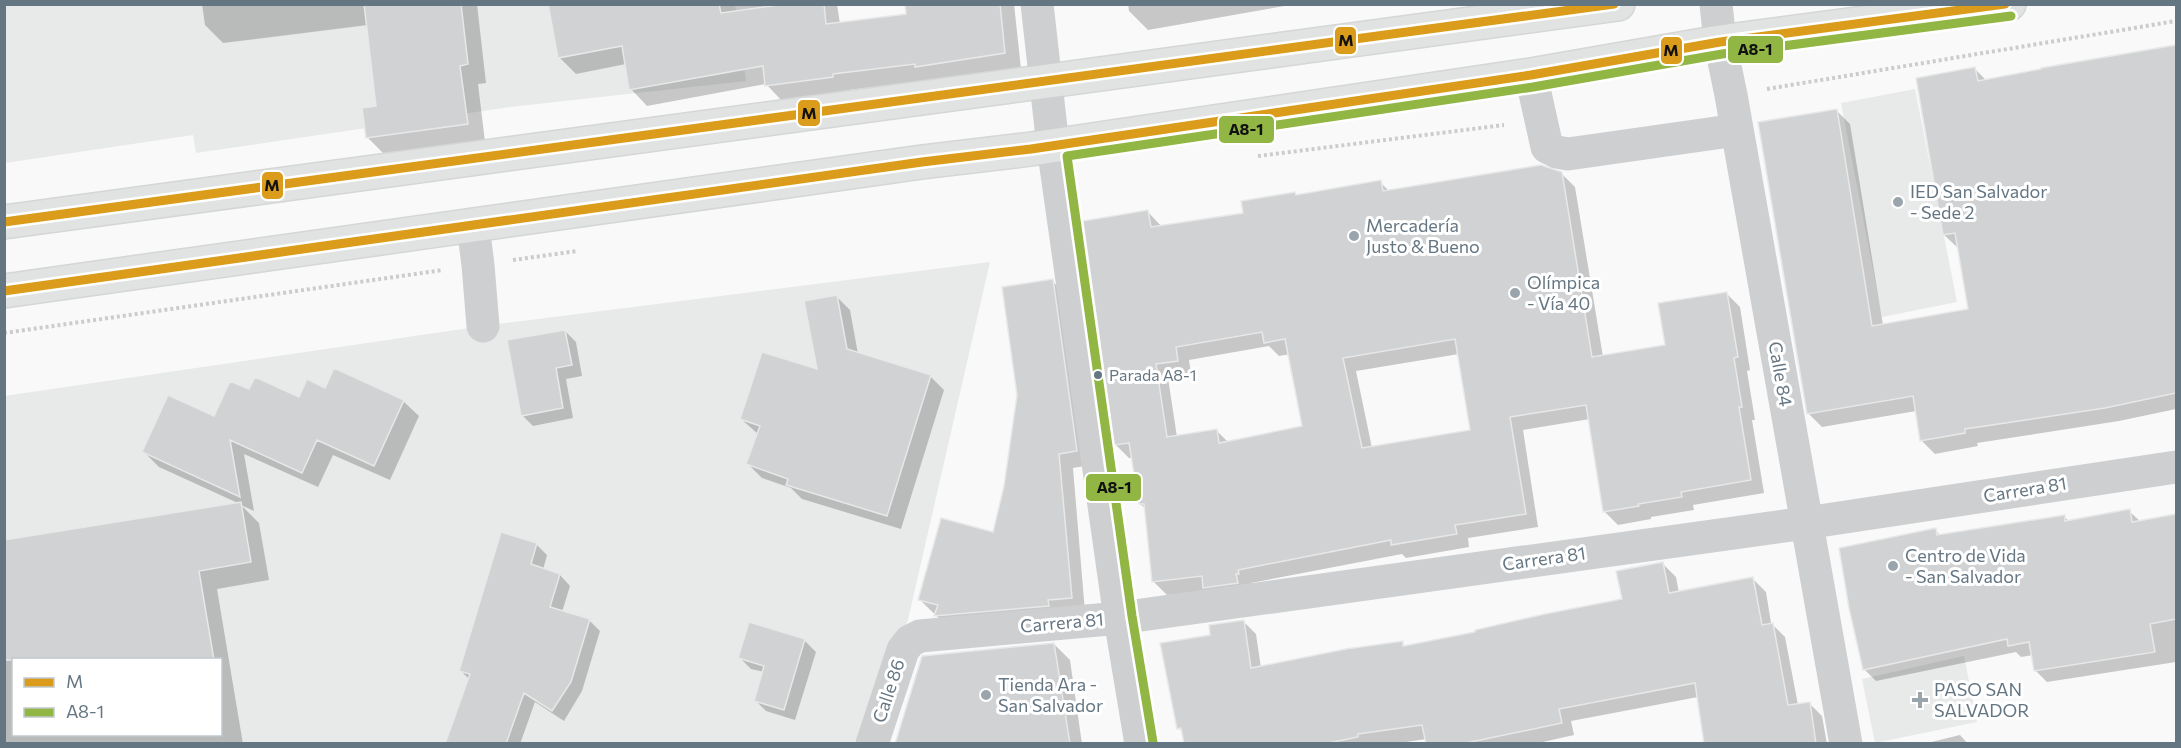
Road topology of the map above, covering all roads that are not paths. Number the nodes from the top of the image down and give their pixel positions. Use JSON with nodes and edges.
{"nodes":[{"id":1,"x":1038,"y":4,"type":"edge"},
{"id":2,"x":1618,"y":4,"type":"edge"},
{"id":3,"x":1716,"y":4,"type":"edge"},
{"id":4,"x":2009,"y":4,"type":"edge"},
{"id":5,"x":1720,"y":42,"type":"junction"},
{"id":6,"x":1531,"y":75,"type":"junction"},
{"id":7,"x":1046,"y":81,"type":"junction"},
{"id":8,"x":1737,"y":130,"type":"junction"},
{"id":9,"x":1053,"y":146,"type":"junction"},
{"id":10,"x":4,"y":222,"type":"edge"},
{"id":11,"x":473,"y":226,"type":"junction"},
{"id":12,"x":4,"y":291,"type":"edge"},
{"id":13,"x":483,"y":326,"type":"dead end"},
{"id":14,"x":2176,"y":467,"type":"edge"},
{"id":15,"x":1806,"y":522,"type":"junction"},
{"id":16,"x":1120,"y":618,"type":"junction"},
{"id":17,"x":910,"y":642,"type":"joint"},
{"id":18,"x":872,"y":744,"type":"edge"},
{"id":19,"x":1141,"y":744,"type":"edge"},
{"id":20,"x":1846,"y":744,"type":"edge"}],
"edges":[{"from":1,"to":7,"type":"street"},
{"from":2,"to":7,"type":"highway"},
{"from":3,"to":5,"type":"street","name":"Calle 84"},
{"from":4,"to":5,"type":"highway"},
{"from":5,"to":6,"type":"highway"},
{"from":5,"to":8,"type":"street","name":"Calle 84"},
{"from":6,"to":8,"type":"street"},
{"from":6,"to":9,"type":"highway"},
{"from":7,"to":9,"type":"street"},
{"from":7,"to":10,"type":"highway"},
{"from":8,"to":15,"type":"street","name":"Calle 84"},
{"from":9,"to":11,"type":"highway"},
{"from":9,"to":16,"type":"street"},
{"from":11,"to":12,"type":"highway"},
{"from":11,"to":13,"type":"street"},
{"from":14,"to":15,"type":"street","name":"Carrera 81"},
{"from":15,"to":16,"type":"street","name":"Carrera 81"},
{"from":15,"to":20,"type":"street","name":"Calle 84"},
{"from":16,"to":17,"type":"street","name":"Carrera 81"},
{"from":16,"to":19,"type":"street"},
{"from":17,"to":18,"type":"street","name":"Calle 86"}]}
